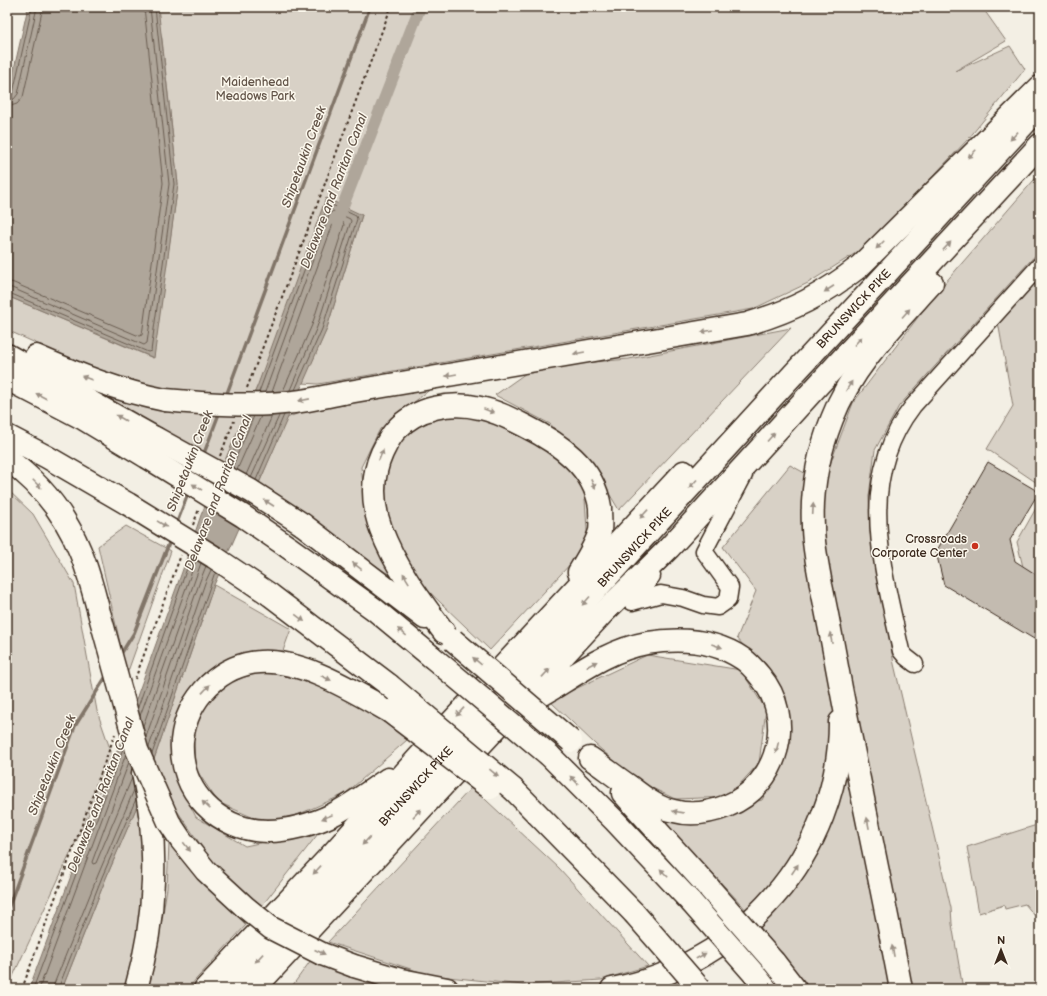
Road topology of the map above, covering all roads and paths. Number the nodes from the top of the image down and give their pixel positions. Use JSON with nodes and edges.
{"nodes":[{"id":1,"x":1040,"y":87,"type":"edge"},
{"id":2,"x":1040,"y":107,"type":"edge"},
{"id":3,"x":1040,"y":145,"type":"edge"},
{"id":4,"x":1040,"y":163,"type":"edge"},
{"id":5,"x":1040,"y":265,"type":"edge"},
{"id":6,"x":7,"y":344,"type":"edge"},
{"id":7,"x":7,"y":355,"type":"edge"},
{"id":8,"x":7,"y":379,"type":"edge"},
{"id":9,"x":776,"y":393,"type":"junction"},
{"id":10,"x":7,"y":436,"type":"edge"},
{"id":11,"x":151,"y":447,"type":"junction"},
{"id":12,"x":754,"y":456,"type":"junction"},
{"id":13,"x":7,"y":459,"type":"edge"},
{"id":14,"x":687,"y":528,"type":"junction"},
{"id":15,"x":553,"y":612,"type":"junction"},
{"id":16,"x":448,"y":636,"type":"junction"},
{"id":17,"x":915,"y":664,"type":"dead end"},
{"id":18,"x":838,"y":676,"type":"junction"},
{"id":19,"x":510,"y":712,"type":"junction"},
{"id":20,"x":137,"y":750,"type":"junction"},
{"id":21,"x":418,"y":758,"type":"junction"},
{"id":22,"x":590,"y":758,"type":"junction"},
{"id":23,"x":511,"y":796,"type":"junction"},
{"id":24,"x":760,"y":982,"type":"edge"},
{"id":25,"x":136,"y":989,"type":"edge"},
{"id":26,"x":205,"y":989,"type":"edge"},
{"id":27,"x":230,"y":989,"type":"edge"},
{"id":28,"x":254,"y":989,"type":"edge"},
{"id":29,"x":447,"y":989,"type":"edge"},
{"id":30,"x":612,"y":989,"type":"edge"},
{"id":31,"x":700,"y":989,"type":"edge"},
{"id":32,"x":795,"y":989,"type":"edge"},
{"id":33,"x":901,"y":989,"type":"edge"}],
"edges":[{"from":1,"to":6,"type":"highway","one_way":true,"bridge":true},
{"from":2,"to":9,"type":"highway","name":"BRUNSWICK PIKE","one_way":true},
{"from":12,"to":3,"type":"highway","name":"BRUNSWICK PIKE","one_way":true},
{"from":18,"to":4,"type":"highway","one_way":true},
{"from":5,"to":17,"type":"lane"},
{"from":11,"to":7,"type":"highway","one_way":true},
{"from":11,"to":8,"type":"highway","one_way":true},
{"from":9,"to":15,"type":"highway","one_way":true},
{"from":9,"to":27,"type":"highway","name":"BRUNSWICK PIKE","one_way":true},
{"from":10,"to":23,"type":"highway","one_way":true,"bridge":true},
{"from":16,"to":11,"type":"highway","one_way":true,"bridge":true},
{"from":24,"to":11,"type":"highway","one_way":true,"bridge":true},
{"from":12,"to":14,"type":"highway","name":"BRUNSWICK PIKE"},
{"from":12,"to":14,"type":"lane"},
{"from":13,"to":20,"type":"highway","one_way":true,"bridge":true},
{"from":19,"to":14,"type":"highway","name":"BRUNSWICK PIKE","one_way":true},
{"from":16,"to":15,"type":"highway","one_way":true},
{"from":15,"to":21,"type":"highway","one_way":true},
{"from":22,"to":16,"type":"highway","one_way":true,"bridge":true},
{"from":30,"to":18,"type":"highway","one_way":true},
{"from":33,"to":18,"type":"highway","one_way":true},
{"from":19,"to":22,"type":"highway","one_way":true},
{"from":28,"to":19,"type":"highway","name":"BRUNSWICK PIKE","one_way":true},
{"from":20,"to":25,"type":"highway","bridge":true},
{"from":20,"to":29,"type":"highway","one_way":true,"bridge":true},
{"from":21,"to":23,"type":"highway","one_way":true,"bridge":true},
{"from":21,"to":26,"type":"highway","one_way":true},
{"from":22,"to":32,"type":"highway","bridge":true},
{"from":23,"to":31,"type":"highway","bridge":true}]}
